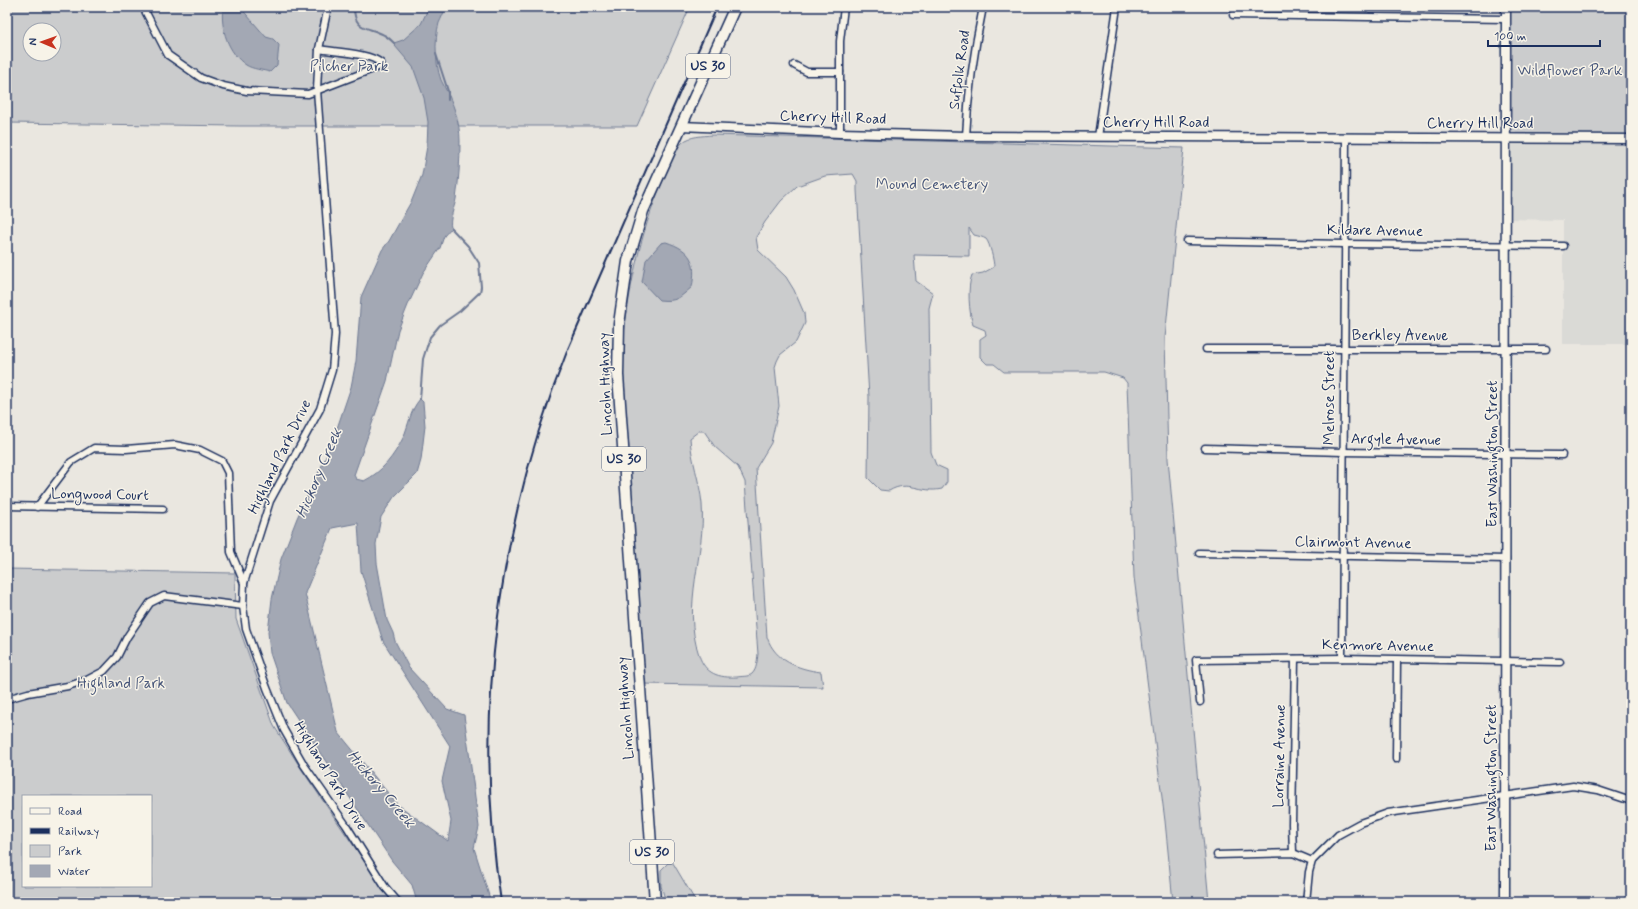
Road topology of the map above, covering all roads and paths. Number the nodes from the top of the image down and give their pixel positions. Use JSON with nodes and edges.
{"nodes":[{"id":1,"x":143,"y":7,"type":"edge"},
{"id":2,"x":328,"y":7,"type":"edge"},
{"id":3,"x":736,"y":7,"type":"edge"},
{"id":4,"x":844,"y":7,"type":"edge"},
{"id":5,"x":983,"y":7,"type":"edge"},
{"id":6,"x":1117,"y":7,"type":"edge"},
{"id":7,"x":1506,"y":7,"type":"edge"},
{"id":8,"x":1232,"y":16,"type":"dead end"},
{"id":9,"x":1506,"y":19,"type":"junction"},
{"id":10,"x":319,"y":49,"type":"junction"},
{"id":11,"x":794,"y":65,"type":"dead end"},
{"id":12,"x":840,"y":72,"type":"junction"},
{"id":13,"x":316,"y":90,"type":"junction"},
{"id":14,"x":681,"y":126,"type":"junction"},
{"id":15,"x":840,"y":133,"type":"junction"},
{"id":16,"x":966,"y":136,"type":"junction"},
{"id":17,"x":1098,"y":137,"type":"junction"},
{"id":18,"x":1346,"y":138,"type":"junction"},
{"id":19,"x":1508,"y":138,"type":"junction"},
{"id":20,"x":1631,"y":139,"type":"edge"},
{"id":21,"x":1187,"y":241,"type":"dead end"},
{"id":22,"x":1344,"y":244,"type":"junction"},
{"id":23,"x":1507,"y":246,"type":"junction"},
{"id":24,"x":1563,"y":246,"type":"dead end"},
{"id":25,"x":1343,"y":348,"type":"junction"},
{"id":26,"x":1206,"y":349,"type":"dead end"},
{"id":27,"x":1507,"y":349,"type":"junction"},
{"id":28,"x":1546,"y":349,"type":"dead end"},
{"id":29,"x":1205,"y":448,"type":"dead end"},
{"id":30,"x":1343,"y":452,"type":"junction"},
{"id":31,"x":1507,"y":454,"type":"junction"},
{"id":32,"x":1562,"y":455,"type":"dead end"},
{"id":33,"x":7,"y":506,"type":"edge"},
{"id":34,"x":37,"y":507,"type":"junction"},
{"id":35,"x":162,"y":509,"type":"dead end"},
{"id":36,"x":1199,"y":553,"type":"dead end"},
{"id":37,"x":1342,"y":556,"type":"junction"},
{"id":38,"x":1506,"y":559,"type":"junction"},
{"id":39,"x":244,"y":583,"type":"junction"},
{"id":40,"x":243,"y":606,"type":"junction"},
{"id":41,"x":1342,"y":658,"type":"junction"},
{"id":42,"x":1295,"y":659,"type":"junction"},
{"id":43,"x":1397,"y":660,"type":"junction"},
{"id":44,"x":1506,"y":661,"type":"junction"},
{"id":45,"x":1560,"y":662,"type":"dead end"},
{"id":46,"x":7,"y":699,"type":"edge"},
{"id":47,"x":1200,"y":702,"type":"dead end"},
{"id":48,"x":1396,"y":759,"type":"dead end"},
{"id":49,"x":1506,"y":796,"type":"junction"},
{"id":50,"x":1631,"y":801,"type":"edge"},
{"id":51,"x":1293,"y":853,"type":"junction"},
{"id":52,"x":1217,"y":855,"type":"dead end"},
{"id":53,"x":1312,"y":861,"type":"junction"},
{"id":54,"x":398,"y":902,"type":"edge"},
{"id":55,"x":655,"y":902,"type":"edge"},
{"id":56,"x":1306,"y":902,"type":"edge"},
{"id":57,"x":1505,"y":902,"type":"edge"}],
"edges":[{"from":1,"to":13,"type":"street"},
{"from":2,"to":10,"type":"street","name":"Highland Park Drive"},
{"from":3,"to":14,"type":"main road","name":"Lincoln Highway","number":"US 30"},
{"from":4,"to":12,"type":"street"},
{"from":5,"to":16,"type":"street","name":"Suffolk Road"},
{"from":6,"to":17,"type":"street"},
{"from":7,"to":9,"type":"street","name":"East Washington Street"},
{"from":8,"to":9,"type":"street"},
{"from":9,"to":19,"type":"street","name":"East Washington Street"},
{"from":10,"to":13,"type":"street","name":"Highland Park Drive"},
{"from":10,"to":13,"type":"street"},
{"from":11,"to":12,"type":"street"},
{"from":12,"to":15,"type":"street"},
{"from":13,"to":39,"type":"street","name":"Highland Park Drive"},
{"from":14,"to":15,"type":"street","name":"Cherry Hill Road"},
{"from":14,"to":55,"type":"main road","name":"Lincoln Highway","number":"US 30"},
{"from":15,"to":16,"type":"street","name":"Cherry Hill Road"},
{"from":16,"to":17,"type":"street","name":"Cherry Hill Road"},
{"from":17,"to":18,"type":"street","name":"Cherry Hill Road"},
{"from":18,"to":19,"type":"street","name":"Cherry Hill Road"},
{"from":18,"to":22,"type":"street","name":"Melrose Street"},
{"from":19,"to":20,"type":"street","name":"Cherry Hill Road"},
{"from":19,"to":23,"type":"street","name":"East Washington Street"},
{"from":21,"to":22,"type":"street","name":"Kildare Avenue"},
{"from":22,"to":23,"type":"street","name":"Kildare Avenue"},
{"from":22,"to":25,"type":"street","name":"Melrose Street"},
{"from":23,"to":24,"type":"street","name":"Kildare Avenue"},
{"from":23,"to":27,"type":"street","name":"East Washington Street"},
{"from":25,"to":26,"type":"street","name":"Berkley Avenue"},
{"from":25,"to":27,"type":"street","name":"Berkley Avenue"},
{"from":25,"to":30,"type":"street","name":"Melrose Street"},
{"from":27,"to":28,"type":"street","name":"Berkley Avenue"},
{"from":27,"to":31,"type":"street","name":"East Washington Street"},
{"from":29,"to":30,"type":"street","name":"Argyle Avenue"},
{"from":30,"to":31,"type":"street","name":"Argyle Avenue"},
{"from":30,"to":37,"type":"street","name":"Melrose Street"},
{"from":31,"to":32,"type":"street","name":"Argyle Avenue"},
{"from":31,"to":38,"type":"street","name":"East Washington Street"},
{"from":33,"to":34,"type":"street","name":"Longwood Court"},
{"from":34,"to":35,"type":"street","name":"Longwood Court"},
{"from":34,"to":39,"type":"street"},
{"from":36,"to":37,"type":"street","name":"Clairmont Avenue"},
{"from":37,"to":38,"type":"street","name":"Clairmont Avenue"},
{"from":37,"to":41,"type":"street","name":"Melrose Street"},
{"from":38,"to":44,"type":"street","name":"East Washington Street"},
{"from":39,"to":40,"type":"street","name":"Highland Park Drive"},
{"from":40,"to":46,"type":"street"},
{"from":40,"to":54,"type":"street","name":"Highland Park Drive"},
{"from":41,"to":42,"type":"street","name":"Kenmore Avenue"},
{"from":41,"to":43,"type":"street","name":"Kenmore Avenue"},
{"from":42,"to":47,"type":"street","name":"Kenmore Avenue"},
{"from":42,"to":51,"type":"street","name":"Lorraine Avenue"},
{"from":43,"to":44,"type":"street","name":"Kenmore Avenue"},
{"from":43,"to":48,"type":"street"},
{"from":44,"to":45,"type":"street","name":"Kenmore Avenue"},
{"from":44,"to":49,"type":"street","name":"East Washington Street"},
{"from":49,"to":50,"type":"street"},
{"from":49,"to":53,"type":"street"},
{"from":49,"to":57,"type":"street","name":"East Washington Street"},
{"from":51,"to":52,"type":"street"},
{"from":51,"to":53,"type":"street"},
{"from":53,"to":56,"type":"street"}]}
